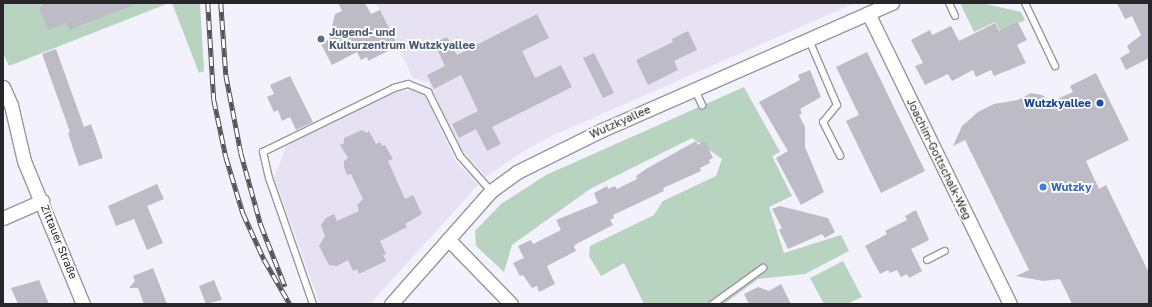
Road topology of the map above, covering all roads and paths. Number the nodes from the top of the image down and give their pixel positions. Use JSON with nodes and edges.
{"nodes":[{"id":1,"x":892,"y":3,"type":"edge"},
{"id":2,"x":949,"y":3,"type":"edge"},
{"id":3,"x":1025,"y":3,"type":"edge"},
{"id":4,"x":868,"y":13,"type":"junction"},
{"id":5,"x":955,"y":16,"type":"dead end"},
{"id":6,"x":809,"y":40,"type":"junction"},
{"id":7,"x":1055,"y":66,"type":"dead end"},
{"id":8,"x":3,"y":87,"type":"edge"},
{"id":9,"x":695,"y":90,"type":"junction"},
{"id":10,"x":702,"y":105,"type":"dead end"},
{"id":11,"x":840,"y":156,"type":"dead end"},
{"id":12,"x":491,"y":191,"type":"junction"},
{"id":13,"x":42,"y":201,"type":"junction"},
{"id":14,"x":3,"y":218,"type":"edge"},
{"id":15,"x":448,"y":239,"type":"junction"},
{"id":16,"x":945,"y":251,"type":"dead end"},
{"id":17,"x":927,"y":260,"type":"dead end"},
{"id":18,"x":763,"y":268,"type":"dead end"},
{"id":19,"x":83,"y":304,"type":"edge"},
{"id":20,"x":313,"y":304,"type":"edge"},
{"id":21,"x":391,"y":304,"type":"edge"},
{"id":22,"x":511,"y":304,"type":"edge"},
{"id":23,"x":713,"y":304,"type":"edge"},
{"id":24,"x":1010,"y":304,"type":"edge"}],
"edges":[{"from":1,"to":4,"type":"street","name":"Wutzkyallee"},
{"from":2,"to":5,"type":"lane"},
{"from":3,"to":7,"type":"lane"},
{"from":4,"to":6,"type":"street","name":"Wutzkyallee"},
{"from":4,"to":24,"type":"street","name":"Joachim-Gottschalk-Weg"},
{"from":6,"to":9,"type":"street","name":"Wutzkyallee"},
{"from":6,"to":11,"type":"lane"},
{"from":8,"to":13,"type":"street","name":"Zittauer Straße"},
{"from":9,"to":10,"type":"lane"},
{"from":9,"to":12,"type":"street","name":"Wutzkyallee"},
{"from":12,"to":15,"type":"street","name":"Wutzkyallee"},
{"from":12,"to":20,"type":"lane"},
{"from":13,"to":14,"type":"street"},
{"from":13,"to":19,"type":"street","name":"Zittauer Straße"},
{"from":15,"to":21,"type":"street","name":"Wutzkyallee"},
{"from":15,"to":22,"type":"street"},
{"from":16,"to":17,"type":"lane"},
{"from":18,"to":23,"type":"lane"}]}
